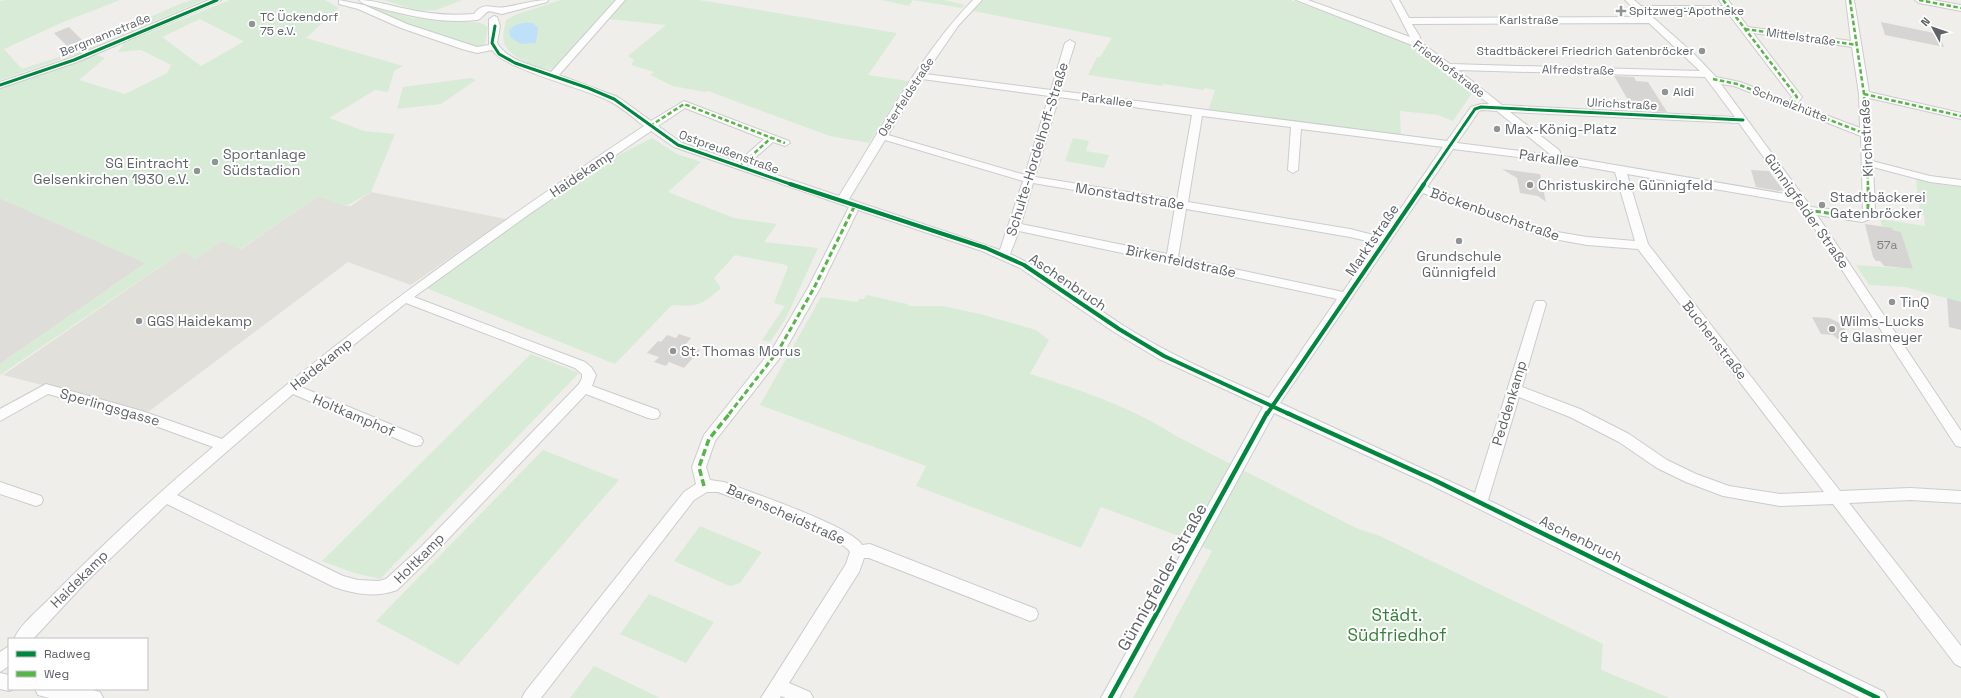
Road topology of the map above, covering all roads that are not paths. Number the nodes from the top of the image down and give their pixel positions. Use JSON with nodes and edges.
{"nodes":[{"id":1,"x":217,"y":0,"type":"edge"},
{"id":2,"x":363,"y":0,"type":"edge"},
{"id":3,"x":544,"y":0,"type":"edge"},
{"id":4,"x":621,"y":0,"type":"edge"},
{"id":5,"x":978,"y":0,"type":"edge"},
{"id":6,"x":1300,"y":0,"type":"edge"},
{"id":7,"x":1396,"y":0,"type":"edge"},
{"id":8,"x":1629,"y":0,"type":"edge"},
{"id":9,"x":1723,"y":0,"type":"edge"},
{"id":10,"x":1850,"y":0,"type":"edge"},
{"id":11,"x":1919,"y":0,"type":"edge"},
{"id":12,"x":342,"y":2,"type":"dead end"},
{"id":13,"x":1961,"y":8,"type":"edge"},
{"id":14,"x":1639,"y":9,"type":"junction"},
{"id":15,"x":1729,"y":9,"type":"junction"},
{"id":16,"x":502,"y":11,"type":"junction"},
{"id":17,"x":476,"y":17,"type":"junction"},
{"id":18,"x":494,"y":20,"type":"junction"},
{"id":19,"x":1651,"y":20,"type":"junction"},
{"id":20,"x":1407,"y":21,"type":"junction"},
{"id":21,"x":1745,"y":29,"type":"junction"},
{"id":22,"x":1414,"y":42,"type":"junction"},
{"id":23,"x":1070,"y":44,"type":"dead end"},
{"id":24,"x":1857,"y":45,"type":"junction"},
{"id":25,"x":493,"y":47,"type":"junction"},
{"id":26,"x":1448,"y":67,"type":"junction"},
{"id":27,"x":553,"y":76,"type":"junction"},
{"id":28,"x":919,"y":76,"type":"junction"},
{"id":29,"x":1711,"y":76,"type":"junction"},
{"id":30,"x":0,"y":85,"type":"edge"},
{"id":31,"x":1055,"y":93,"type":"junction"},
{"id":32,"x":1864,"y":94,"type":"junction"},
{"id":33,"x":1792,"y":104,"type":"junction"},
{"id":34,"x":1501,"y":108,"type":"junction"},
{"id":35,"x":1198,"y":112,"type":"junction"},
{"id":36,"x":1961,"y":116,"type":"edge"},
{"id":37,"x":1743,"y":120,"type":"junction"},
{"id":38,"x":1296,"y":125,"type":"junction"},
{"id":39,"x":650,"y":126,"type":"junction"},
{"id":40,"x":1866,"y":134,"type":"junction"},
{"id":41,"x":881,"y":136,"type":"junction"},
{"id":42,"x":770,"y":138,"type":"junction"},
{"id":43,"x":785,"y":143,"type":"dead end"},
{"id":44,"x":1449,"y":145,"type":"junction"},
{"id":45,"x":1558,"y":159,"type":"junction"},
{"id":46,"x":1868,"y":163,"type":"junction"},
{"id":47,"x":739,"y":167,"type":"junction"},
{"id":48,"x":1620,"y":169,"type":"junction"},
{"id":49,"x":1293,"y":170,"type":"dead end"},
{"id":50,"x":1028,"y":180,"type":"junction"},
{"id":51,"x":1961,"y":183,"type":"edge"},
{"id":52,"x":1419,"y":188,"type":"junction"},
{"id":53,"x":842,"y":201,"type":"junction"},
{"id":54,"x":855,"y":205,"type":"junction"},
{"id":55,"x":1181,"y":205,"type":"junction"},
{"id":56,"x":1804,"y":205,"type":"junction"},
{"id":57,"x":1015,"y":226,"type":"junction"},
{"id":58,"x":1384,"y":242,"type":"junction"},
{"id":59,"x":1642,"y":244,"type":"junction"},
{"id":60,"x":1004,"y":255,"type":"junction"},
{"id":61,"x":1172,"y":259,"type":"junction"},
{"id":62,"x":404,"y":298,"type":"junction"},
{"id":63,"x":1346,"y":298,"type":"junction"},
{"id":64,"x":1540,"y":304,"type":"dead end"},
{"id":65,"x":291,"y":388,"type":"junction"},
{"id":66,"x":584,"y":388,"type":"junction"},
{"id":67,"x":1513,"y":389,"type":"junction"},
{"id":68,"x":1272,"y":404,"type":"junction"},
{"id":69,"x":653,"y":414,"type":"dead end"},
{"id":70,"x":0,"y":416,"type":"edge"},
{"id":71,"x":416,"y":442,"type":"dead end"},
{"id":72,"x":1961,"y":442,"type":"edge"},
{"id":73,"x":224,"y":444,"type":"junction"},
{"id":74,"x":704,"y":486,"type":"junction"},
{"id":75,"x":0,"y":488,"type":"edge"},
{"id":76,"x":1836,"y":496,"type":"junction"},
{"id":77,"x":166,"y":497,"type":"junction"},
{"id":78,"x":1961,"y":497,"type":"edge"},
{"id":79,"x":36,"y":500,"type":"dead end"},
{"id":80,"x":1480,"y":502,"type":"junction"},
{"id":81,"x":858,"y":552,"type":"junction"},
{"id":82,"x":1030,"y":614,"type":"dead end"},
{"id":83,"x":23,"y":638,"type":"edge"},
{"id":84,"x":8,"y":655,"type":"edge"},
{"id":85,"x":1961,"y":659,"type":"edge"},
{"id":86,"x":0,"y":664,"type":"edge"},
{"id":87,"x":50,"y":690,"type":"edge"},
{"id":88,"x":774,"y":692,"type":"edge"},
{"id":89,"x":94,"y":698,"type":"edge"},
{"id":90,"x":531,"y":698,"type":"edge"},
{"id":91,"x":804,"y":698,"type":"edge"},
{"id":92,"x":1110,"y":698,"type":"edge"},
{"id":93,"x":1878,"y":698,"type":"edge"}],
"edges":[{"from":1,"to":30,"type":"street","name":"Bergmannstraße"},
{"from":2,"to":17,"type":"street"},
{"from":3,"to":16,"type":"street"},
{"from":4,"to":27,"type":"street"},
{"from":5,"to":28,"type":"street","name":"Osterfeldstraße"},
{"from":6,"to":22,"type":"street","name":"Friedhofstraße"},
{"from":7,"to":20,"type":"street"},
{"from":8,"to":14,"type":"street","name":"Günnigfelder Straße"},
{"from":9,"to":15,"type":"street"},
{"from":10,"to":24,"type":"street","name":"Kirchstraße"},
{"from":11,"to":13,"type":"street"},
{"from":12,"to":25,"type":"street"},
{"from":14,"to":15,"type":"street"},
{"from":14,"to":19,"type":"street","name":"Günnigfelder Straße"},
{"from":15,"to":21,"type":"street"},
{"from":16,"to":17,"type":"street"},
{"from":16,"to":18,"type":"street"},
{"from":17,"to":18,"type":"street"},
{"from":18,"to":25,"type":"street"},
{"from":19,"to":20,"type":"street","name":"Karlstraße"},
{"from":19,"to":29,"type":"street","name":"Günnigfelder Straße"},
{"from":20,"to":22,"type":"street"},
{"from":21,"to":24,"type":"street","name":"Mittelstraße"},
{"from":21,"to":33,"type":"street"},
{"from":22,"to":26,"type":"street","name":"Friedhofstraße"},
{"from":23,"to":31,"type":"street","name":"Schulte-Hordelhoff-Straße"},
{"from":24,"to":32,"type":"street","name":"Kirchstraße"},
{"from":25,"to":27,"type":"street","name":"Ostpreußenstraße"},
{"from":26,"to":29,"type":"street","name":"Alfredstraße"},
{"from":26,"to":34,"type":"street","name":"Friedhofstraße"},
{"from":27,"to":39,"type":"street","name":"Ostpreußenstraße"},
{"from":28,"to":31,"type":"street","name":"Parkallee"},
{"from":28,"to":41,"type":"street","name":"Osterfeldstraße"},
{"from":29,"to":33,"type":"street","name":"Schmelzhütte"},
{"from":29,"to":37,"type":"street","name":"Günnigfelder Straße"},
{"from":31,"to":35,"type":"street","name":"Parkallee"},
{"from":31,"to":50,"type":"street","name":"Schulte-Hordelhoff-Straße"},
{"from":32,"to":36,"type":"street"},
{"from":32,"to":40,"type":"street","name":"Kirchstraße"},
{"from":33,"to":40,"type":"street","name":"Schmelzhütte"},
{"from":34,"to":37,"type":"street","name":"Ulrichstraße"},
{"from":34,"to":44,"type":"street","name":"Marktstraße"},
{"from":34,"to":45,"type":"street","name":"Friedhofstraße"},
{"from":35,"to":38,"type":"street","name":"Parkallee"},
{"from":35,"to":55,"type":"street"},
{"from":37,"to":56,"type":"street","name":"Günnigfelder Straße"},
{"from":38,"to":44,"type":"street","name":"Parkallee"},
{"from":38,"to":49,"type":"street"},
{"from":39,"to":42,"type":"street","name":"Ostpreußenstraße"},
{"from":39,"to":47,"type":"street","name":"Ostpreußenstraße"},
{"from":39,"to":62,"type":"street","name":"Haidekamp"},
{"from":40,"to":46,"type":"street","name":"Kirchstraße"},
{"from":41,"to":50,"type":"street","name":"Monstadtstraße"},
{"from":41,"to":53,"type":"street","name":"Osterfeldstraße"},
{"from":42,"to":43,"type":"street","name":"Ostpreußenstraße"},
{"from":42,"to":47,"type":"street","name":"Ostpreußenstraße"},
{"from":44,"to":45,"type":"street","name":"Parkallee"},
{"from":44,"to":52,"type":"street","name":"Marktstraße"},
{"from":45,"to":48,"type":"street","name":"Parkallee"},
{"from":46,"to":51,"type":"street"},
{"from":46,"to":56,"type":"street","name":"Kirchstraße"},
{"from":47,"to":53,"type":"street","name":"Ostpreußenstraße"},
{"from":48,"to":56,"type":"street","name":"Parkallee"},
{"from":48,"to":59,"type":"street","name":"Buchenstraße"},
{"from":50,"to":55,"type":"street","name":"Monstadtstraße"},
{"from":50,"to":57,"type":"street","name":"Schulte-Hordelhoff-Straße"},
{"from":52,"to":58,"type":"street","name":"Marktstraße"},
{"from":52,"to":59,"type":"street","name":"Böckenbuschstraße"},
{"from":53,"to":54,"type":"street","name":"Aschenbruch"},
{"from":54,"to":60,"type":"street","name":"Aschenbruch"},
{"from":54,"to":74,"type":"street"},
{"from":55,"to":58,"type":"street","name":"Monstadtstraße"},
{"from":55,"to":61,"type":"street"},
{"from":56,"to":72,"type":"street","name":"Günnigfelder Straße"},
{"from":57,"to":60,"type":"street","name":"Schulte-Hordelhoff-Straße"},
{"from":57,"to":61,"type":"street","name":"Birkenfeldstraße"},
{"from":58,"to":63,"type":"street","name":"Marktstraße"},
{"from":59,"to":76,"type":"street","name":"Buchenstraße"},
{"from":60,"to":68,"type":"street","name":"Aschenbruch"},
{"from":61,"to":63,"type":"street","name":"Birkenfeldstraße"},
{"from":62,"to":65,"type":"street","name":"Haidekamp"},
{"from":62,"to":66,"type":"street"},
{"from":63,"to":68,"type":"street","name":"Marktstraße"},
{"from":64,"to":67,"type":"street","name":"Peddenkamp"},
{"from":65,"to":71,"type":"street","name":"Holtkamphof"},
{"from":65,"to":73,"type":"street","name":"Haidekamp"},
{"from":66,"to":69,"type":"street"},
{"from":66,"to":77,"type":"street","name":"Holtkamp"},
{"from":67,"to":76,"type":"street"},
{"from":67,"to":80,"type":"street","name":"Peddenkamp"},
{"from":68,"to":80,"type":"street","name":"Aschenbruch"},
{"from":68,"to":92,"type":"street","name":"Günnigfelder Straße"},
{"from":70,"to":73,"type":"street","name":"Sperlingsgasse"},
{"from":73,"to":77,"type":"street","name":"Haidekamp"},
{"from":74,"to":81,"type":"street","name":"Barenscheidstraße"},
{"from":74,"to":90,"type":"street"},
{"from":75,"to":79,"type":"street"},
{"from":76,"to":78,"type":"street"},
{"from":76,"to":85,"type":"street","name":"Buchenstraße"},
{"from":77,"to":83,"type":"street","name":"Haidekamp"},
{"from":80,"to":93,"type":"street","name":"Aschenbruch"},
{"from":81,"to":82,"type":"street","name":"Barenscheidstraße"},
{"from":81,"to":88,"type":"street"},
{"from":84,"to":86,"type":"street"},
{"from":87,"to":89,"type":"street"},
{"from":88,"to":91,"type":"street"}]}
